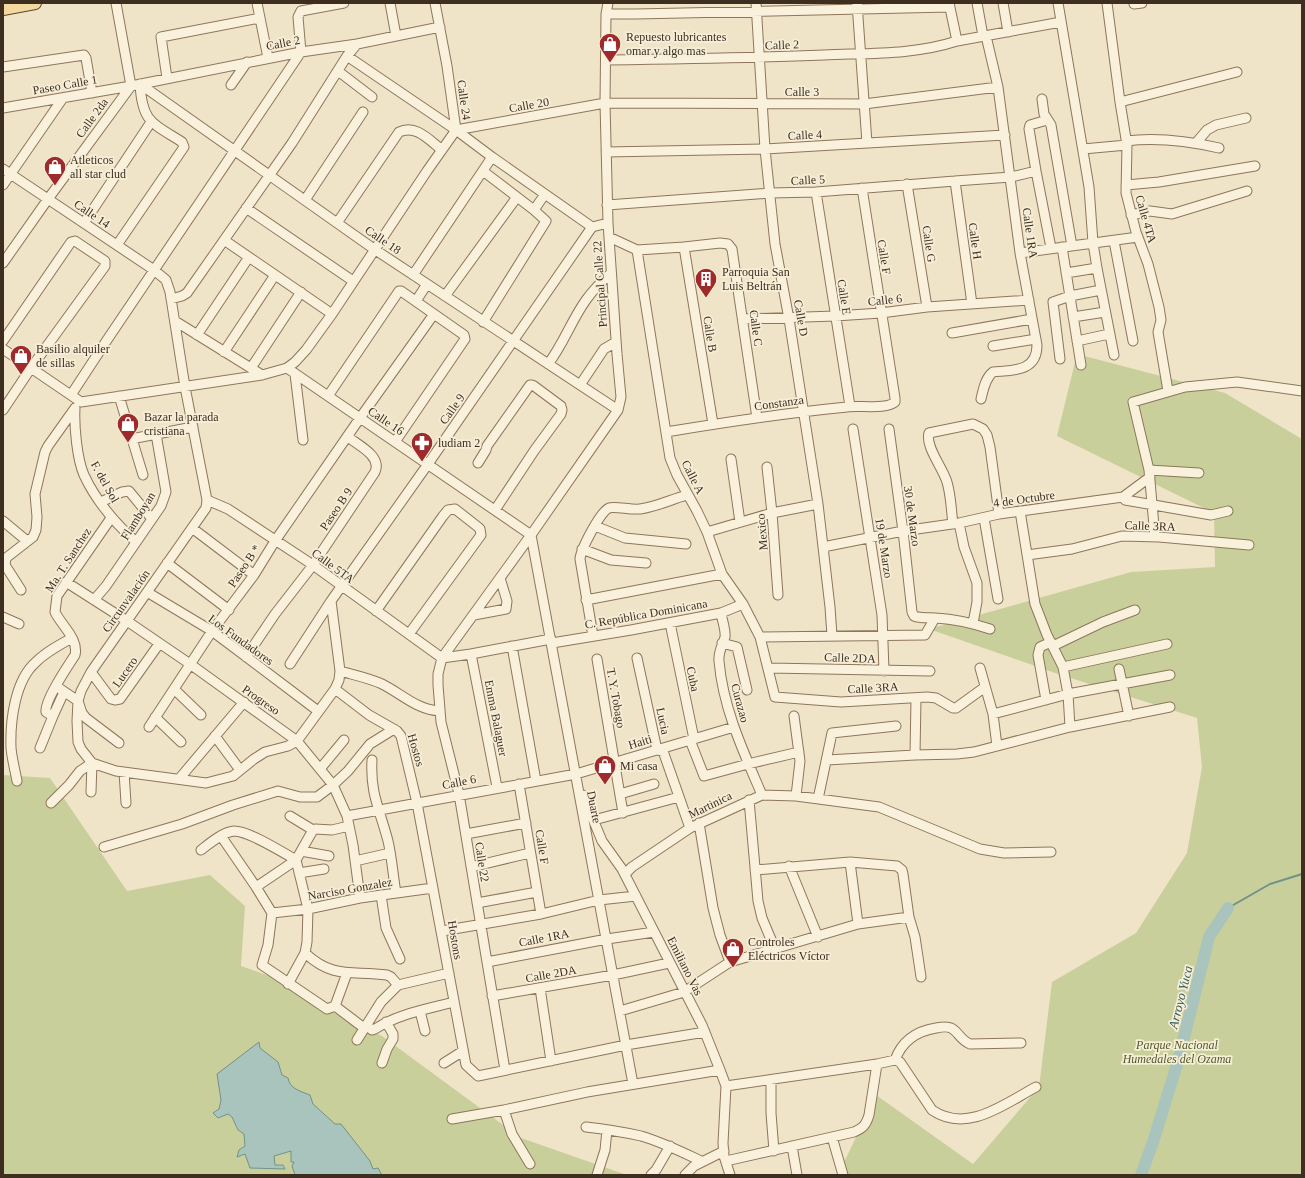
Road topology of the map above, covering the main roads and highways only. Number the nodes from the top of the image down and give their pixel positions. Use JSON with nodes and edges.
{"nodes":[{"id":1,"x":35,"y":3,"type":"edge"},
{"id":2,"x":3,"y":9,"type":"edge"}],
"edges":[{"from":1,"to":2,"type":"main road"}]}
